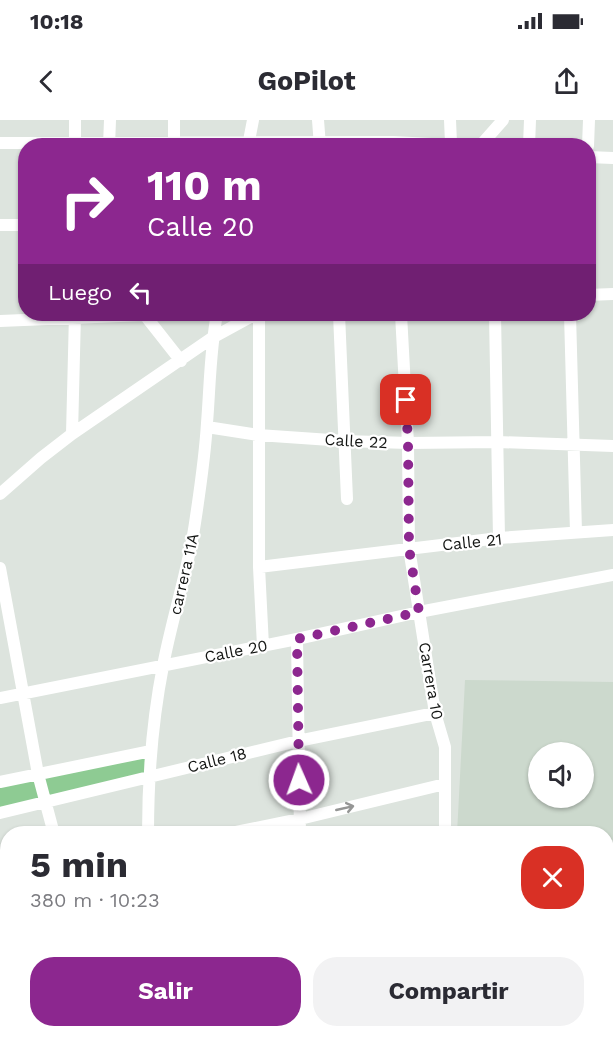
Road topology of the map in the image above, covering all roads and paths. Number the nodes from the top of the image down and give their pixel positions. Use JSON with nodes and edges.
{"nodes":[{"id":1,"x":75,"y":120,"type":"edge"},
{"id":2,"x":110,"y":120,"type":"edge"},
{"id":3,"x":174,"y":120,"type":"edge"},
{"id":4,"x":253,"y":120,"type":"edge"},
{"id":5,"x":318,"y":120,"type":"edge"},
{"id":6,"x":450,"y":120,"type":"edge"},
{"id":7,"x":503,"y":120,"type":"edge"},
{"id":8,"x":530,"y":120,"type":"edge"},
{"id":9,"x":589,"y":120,"type":"edge"},
{"id":10,"x":75,"y":138,"type":"edge"},
{"id":11,"x":109,"y":138,"type":"edge"},
{"id":12,"x":174,"y":138,"type":"edge"},
{"id":13,"x":249,"y":138,"type":"edge"},
{"id":14,"x":319,"y":138,"type":"edge"},
{"id":15,"x":451,"y":138,"type":"edge"},
{"id":16,"x":487,"y":138,"type":"edge"},
{"id":17,"x":529,"y":138,"type":"edge"},
{"id":18,"x":588,"y":138,"type":"edge"},
{"id":19,"x":0,"y":143,"type":"edge"},
{"id":20,"x":18,"y":143,"type":"edge"},
{"id":21,"x":596,"y":157,"type":"edge"},
{"id":22,"x":613,"y":158,"type":"edge"},
{"id":23,"x":0,"y":225,"type":"edge"},
{"id":24,"x":18,"y":225,"type":"edge"},
{"id":25,"x":613,"y":294,"type":"edge"},
{"id":26,"x":596,"y":295,"type":"edge"},
{"id":27,"x":18,"y":320,"type":"edge"},
{"id":28,"x":0,"y":321,"type":"edge"},
{"id":29,"x":75,"y":321,"type":"edge"},
{"id":30,"x":150,"y":321,"type":"edge"},
{"id":31,"x":216,"y":321,"type":"edge"},
{"id":32,"x":245,"y":321,"type":"edge"},
{"id":33,"x":258,"y":321,"type":"edge"},
{"id":34,"x":339,"y":321,"type":"edge"},
{"id":35,"x":401,"y":321,"type":"edge"},
{"id":36,"x":495,"y":321,"type":"edge"},
{"id":37,"x":570,"y":321,"type":"edge"},
{"id":38,"x":212,"y":338,"type":"junction"},
{"id":39,"x":181,"y":361,"type":"junction"},
{"id":40,"x":207,"y":426,"type":"junction"},
{"id":41,"x":72,"y":434,"type":"junction"},
{"id":42,"x":258,"y":435,"type":"junction"},
{"id":43,"x":345,"y":441,"type":"junction"},
{"id":44,"x":498,"y":442,"type":"junction"},
{"id":45,"x":408,"y":443,"type":"junction"},
{"id":46,"x":572,"y":444,"type":"junction"},
{"id":47,"x":613,"y":446,"type":"edge"},
{"id":48,"x":0,"y":494,"type":"edge"},
{"id":49,"x":347,"y":499,"type":"dead end"},
{"id":50,"x":613,"y":530,"type":"edge"},
{"id":51,"x":576,"y":532,"type":"junction"},
{"id":52,"x":500,"y":538,"type":"junction"},
{"id":53,"x":409,"y":548,"type":"junction"},
{"id":54,"x":259,"y":567,"type":"junction"},
{"id":55,"x":0,"y":568,"type":"edge"},
{"id":56,"x":613,"y":575,"type":"edge"},
{"id":57,"x":419,"y":612,"type":"junction"},
{"id":58,"x":297,"y":639,"type":"junction"},
{"id":59,"x":263,"y":646,"type":"junction"},
{"id":60,"x":163,"y":665,"type":"junction"},
{"id":61,"x":23,"y":693,"type":"junction"},
{"id":62,"x":0,"y":698,"type":"edge"},
{"id":63,"x":435,"y":713,"type":"junction"},
{"id":64,"x":298,"y":741,"type":"junction"},
{"id":65,"x":151,"y":751,"type":"junction"},
{"id":66,"x":38,"y":774,"type":"junction"},
{"id":67,"x":148,"y":777,"type":"junction"},
{"id":68,"x":0,"y":782,"type":"edge"},
{"id":69,"x":445,"y":784,"type":"junction"},
{"id":70,"x":45,"y":803,"type":"junction"},
{"id":71,"x":0,"y":813,"type":"edge"},
{"id":72,"x":300,"y":819,"type":"junction"},
{"id":73,"x":52,"y":826,"type":"edge"},
{"id":74,"x":148,"y":826,"type":"edge"},
{"id":75,"x":265,"y":826,"type":"edge"},
{"id":76,"x":300,"y":826,"type":"edge"},
{"id":77,"x":445,"y":826,"type":"edge"}],
"edges":[{"from":1,"to":10,"type":"street"},
{"from":2,"to":11,"type":"street"},
{"from":3,"to":12,"type":"street"},
{"from":4,"to":13,"type":"street"},
{"from":5,"to":14,"type":"street"},
{"from":6,"to":15,"type":"street"},
{"from":7,"to":16,"type":"street"},
{"from":8,"to":17,"type":"street"},
{"from":9,"to":18,"type":"street"},
{"from":19,"to":20,"type":"street"},
{"from":21,"to":22,"type":"street"},
{"from":23,"to":24,"type":"street"},
{"from":25,"to":26,"type":"street"},
{"from":27,"to":28,"type":"street"},
{"from":29,"to":41,"type":"street"},
{"from":30,"to":39,"type":"street"},
{"from":31,"to":38,"type":"street","name":"carrera 11A"},
{"from":32,"to":38,"type":"street"},
{"from":33,"to":42,"type":"street"},
{"from":34,"to":43,"type":"street"},
{"from":35,"to":45,"type":"street","name":"Carrera 10"},
{"from":36,"to":44,"type":"street"},
{"from":37,"to":46,"type":"street"},
{"from":38,"to":39,"type":"street"},
{"from":38,"to":40,"type":"street","name":"carrera 11A"},
{"from":39,"to":41,"type":"street"},
{"from":40,"to":42,"type":"street","name":"Calle 22"},
{"from":40,"to":60,"type":"street","name":"carrera 11A"},
{"from":41,"to":48,"type":"street"},
{"from":42,"to":43,"type":"street","name":"Calle 22"},
{"from":42,"to":54,"type":"street"},
{"from":43,"to":45,"type":"street","name":"Calle 22"},
{"from":43,"to":49,"type":"street"},
{"from":44,"to":45,"type":"street","name":"Calle 22"},
{"from":44,"to":46,"type":"street","name":"Calle 22"},
{"from":44,"to":52,"type":"street"},
{"from":45,"to":53,"type":"street","name":"Carrera 10"},
{"from":46,"to":47,"type":"street","name":"Calle 22"},
{"from":46,"to":51,"type":"street"},
{"from":50,"to":51,"type":"street","name":"Calle 21"},
{"from":51,"to":52,"type":"street","name":"Calle 21"},
{"from":52,"to":53,"type":"street","name":"Calle 21"},
{"from":53,"to":54,"type":"street","name":"Calle 21"},
{"from":53,"to":57,"type":"street","name":"Carrera 10"},
{"from":54,"to":59,"type":"street"},
{"from":55,"to":61,"type":"street"},
{"from":56,"to":57,"type":"street","name":"Calle 20"},
{"from":57,"to":58,"type":"street","name":"Calle 20"},
{"from":57,"to":63,"type":"street","name":"Carrera 10"},
{"from":58,"to":59,"type":"street","name":"Calle 20"},
{"from":58,"to":64,"type":"street"},
{"from":59,"to":60,"type":"street","name":"Calle 20"},
{"from":60,"to":61,"type":"street","name":"Calle 20"},
{"from":60,"to":65,"type":"street","name":"carrera 11A"},
{"from":61,"to":62,"type":"street","name":"Calle 20"},
{"from":61,"to":66,"type":"street"},
{"from":63,"to":64,"type":"street","name":"Calle 18"},
{"from":63,"to":69,"type":"street","name":"Carrera 10"},
{"from":64,"to":67,"type":"street","name":"Calle 18"},
{"from":64,"to":72,"type":"street"},
{"from":65,"to":66,"type":"street"},
{"from":65,"to":67,"type":"street","name":"carrera 11A"},
{"from":66,"to":68,"type":"street"},
{"from":66,"to":70,"type":"street"},
{"from":67,"to":70,"type":"street","name":"Calle 18"},
{"from":67,"to":74,"type":"street","name":"carrera 11A"},
{"from":72,"to":69,"type":"street","one_way":true},
{"from":69,"to":77,"type":"street","name":"Carrera 10"},
{"from":70,"to":71,"type":"street","name":"Calle 18"},
{"from":70,"to":73,"type":"street"},
{"from":72,"to":75,"type":"street"},
{"from":72,"to":76,"type":"street"}]}
